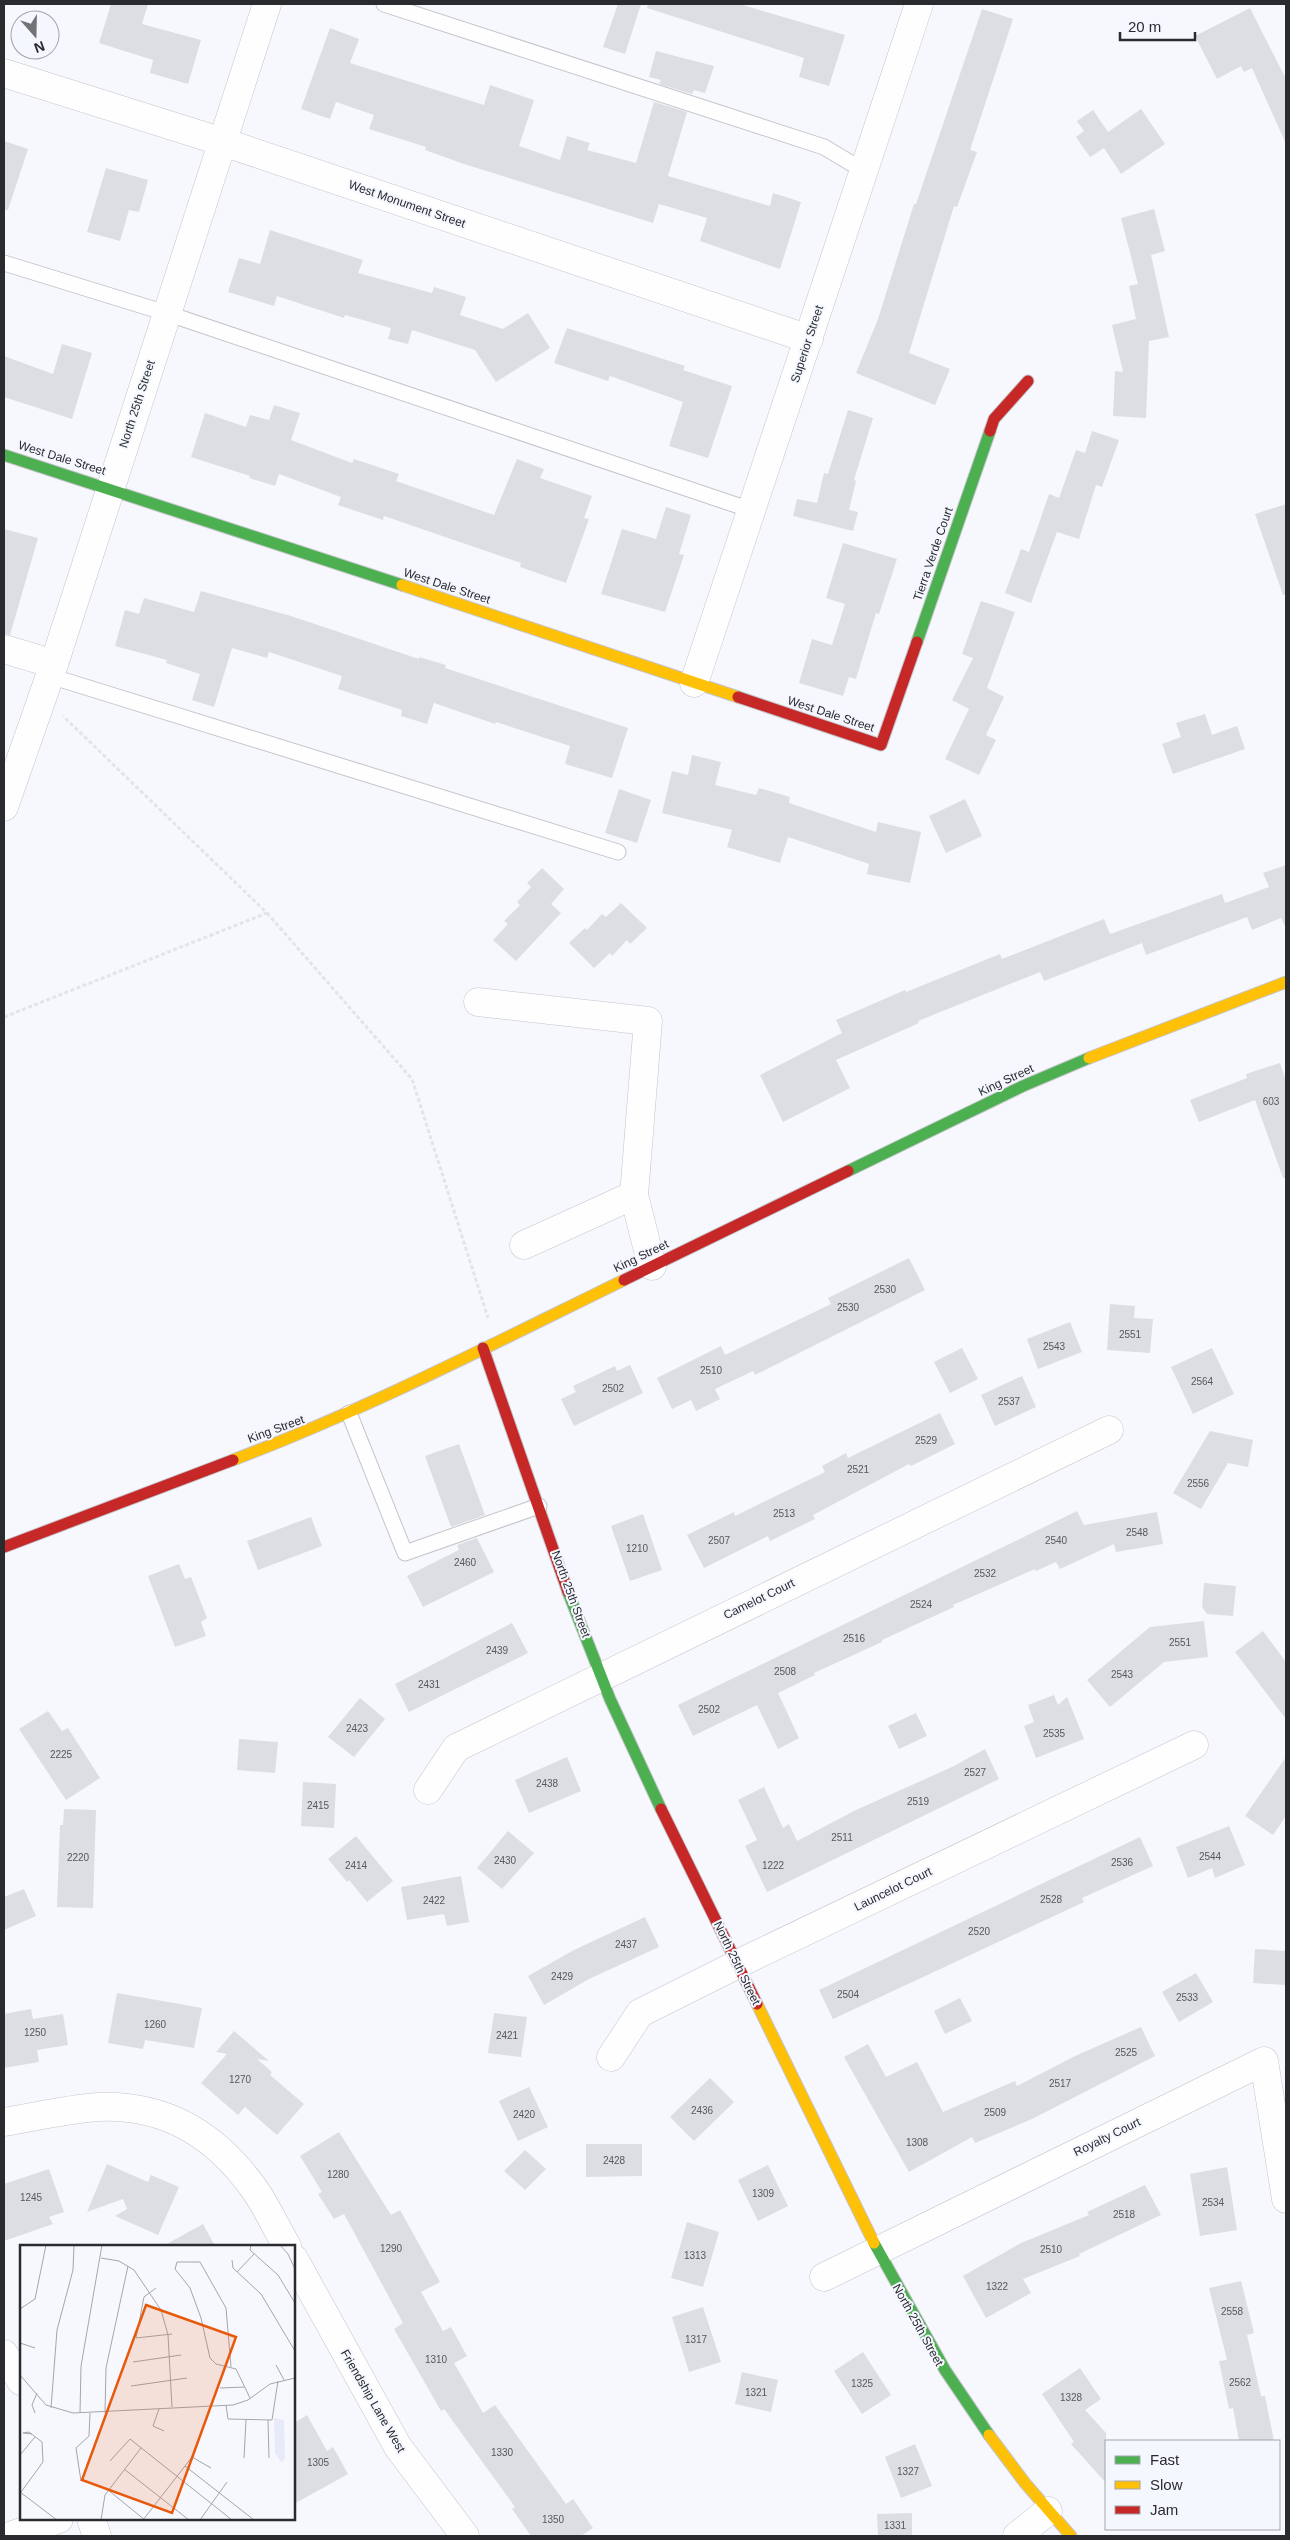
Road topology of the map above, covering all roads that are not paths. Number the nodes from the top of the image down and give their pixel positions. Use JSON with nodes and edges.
{"nodes":[{"id":1,"x":267,"y":4,"type":"edge"},
{"id":2,"x":384,"y":4,"type":"edge"},
{"id":3,"x":919,"y":4,"type":"edge"},
{"id":4,"x":4,"y":73,"type":"edge"},
{"id":5,"x":223,"y":142,"type":"junction"},
{"id":6,"x":864,"y":171,"type":"junction"},
{"id":7,"x":4,"y":263,"type":"edge"},
{"id":8,"x":166,"y":313,"type":"junction"},
{"id":9,"x":808,"y":339,"type":"junction"},
{"id":10,"x":1028,"y":381,"type":"dead end"},
{"id":11,"x":4,"y":455,"type":"edge"},
{"id":12,"x":110,"y":488,"type":"junction"},
{"id":13,"x":751,"y":510,"type":"junction"},
{"id":14,"x":4,"y":648,"type":"edge"},
{"id":15,"x":49,"y":679,"type":"junction"},
{"id":16,"x":694,"y":683,"type":"junction"},
{"id":17,"x":880,"y":745,"type":"joint"},
{"id":18,"x":5,"y":806,"type":"edge"},
{"id":19,"x":618,"y":852,"type":"dead end"},
{"id":20,"x":1286,"y":982,"type":"edge"},
{"id":21,"x":478,"y":1002,"type":"dead end"},
{"id":22,"x":634,"y":1195,"type":"junction"},
{"id":23,"x":524,"y":1245,"type":"dead end"},
{"id":24,"x":652,"y":1266,"type":"junction"},
{"id":25,"x":483,"y":1348,"type":"junction"},
{"id":26,"x":349,"y":1413,"type":"junction"},
{"id":27,"x":1109,"y":1430,"type":"dead end"},
{"id":28,"x":539,"y":1506,"type":"junction"},
{"id":29,"x":4,"y":1547,"type":"edge"},
{"id":30,"x":600,"y":1676,"type":"junction"},
{"id":31,"x":1194,"y":1745,"type":"dead end"},
{"id":32,"x":428,"y":1790,"type":"dead end"},
{"id":33,"x":738,"y":1964,"type":"junction"},
{"id":34,"x":611,"y":2057,"type":"dead end"},
{"id":35,"x":4,"y":2122,"type":"edge"},
{"id":36,"x":1286,"y":2200,"type":"edge"},
{"id":37,"x":286,"y":2245,"type":"edge"},
{"id":38,"x":877,"y":2251,"type":"junction"},
{"id":39,"x":295,"y":2261,"type":"edge"},
{"id":40,"x":824,"y":2277,"type":"dead end"},
{"id":41,"x":4,"y":2354,"type":"edge"},
{"id":42,"x":20,"y":2378,"type":"edge"},
{"id":43,"x":1048,"y":2511,"type":"junction"},
{"id":44,"x":56,"y":2520,"type":"edge"},
{"id":45,"x":91,"y":2520,"type":"edge"},
{"id":46,"x":10,"y":2536,"type":"edge"},
{"id":47,"x":97,"y":2536,"type":"edge"},
{"id":48,"x":465,"y":2536,"type":"edge"},
{"id":49,"x":1017,"y":2536,"type":"edge"},
{"id":50,"x":1071,"y":2536,"type":"edge"}],
"edges":[{"from":1,"to":5,"type":"street","name":"North 25th Street"},
{"from":2,"to":6,"type":"lane"},
{"from":3,"to":6,"type":"street","name":"Superior Street"},
{"from":4,"to":5,"type":"street","name":"West Monument Street"},
{"from":5,"to":8,"type":"street","name":"North 25th Street"},
{"from":5,"to":9,"type":"street","name":"West Monument Street"},
{"from":6,"to":9,"type":"street","name":"Superior Street"},
{"from":7,"to":8,"type":"lane"},
{"from":8,"to":12,"type":"street","name":"North 25th Street"},
{"from":8,"to":13,"type":"lane"},
{"from":9,"to":13,"type":"street","name":"Superior Street"},
{"from":10,"to":17,"type":"street","name":"Tierra Verde Court"},
{"from":11,"to":12,"type":"street","name":"West Dale Street"},
{"from":12,"to":15,"type":"street","name":"North 25th Street"},
{"from":12,"to":16,"type":"street","name":"West Dale Street"},
{"from":13,"to":16,"type":"street","name":"Superior Street"},
{"from":14,"to":15,"type":"street"},
{"from":15,"to":18,"type":"street","name":"North 25th Street"},
{"from":15,"to":19,"type":"lane"},
{"from":16,"to":17,"type":"street","name":"West Dale Street"},
{"from":20,"to":24,"type":"street","name":"King Street"},
{"from":21,"to":22,"type":"street"},
{"from":22,"to":23,"type":"street"},
{"from":22,"to":24,"type":"street"},
{"from":24,"to":25,"type":"street","name":"King Street"},
{"from":25,"to":26,"type":"street","name":"King Street"},
{"from":25,"to":28,"type":"street","name":"North 25th Street"},
{"from":26,"to":28,"type":"lane"},
{"from":26,"to":29,"type":"street","name":"King Street"},
{"from":27,"to":30,"type":"street","name":"Camelot Court"},
{"from":28,"to":30,"type":"street","name":"North 25th Street"},
{"from":30,"to":32,"type":"street","name":"Camelot Court"},
{"from":30,"to":33,"type":"street","name":"North 25th Street"},
{"from":31,"to":33,"type":"street","name":"Launcelot Court"},
{"from":33,"to":34,"type":"street","name":"Launcelot Court"},
{"from":33,"to":38,"type":"street","name":"North 25th Street"},
{"from":35,"to":37,"type":"street"},
{"from":36,"to":38,"type":"street","name":"Royalty Court"},
{"from":38,"to":40,"type":"street","name":"Royalty Court"},
{"from":38,"to":43,"type":"street","name":"North 25th Street"},
{"from":39,"to":48,"type":"street","name":"Friendship Lane West"},
{"from":41,"to":42,"type":"street"},
{"from":43,"to":49,"type":"street"},
{"from":43,"to":50,"type":"street","name":"North 25th Street"},
{"from":44,"to":46,"type":"street"},
{"from":45,"to":47,"type":"street"}]}
